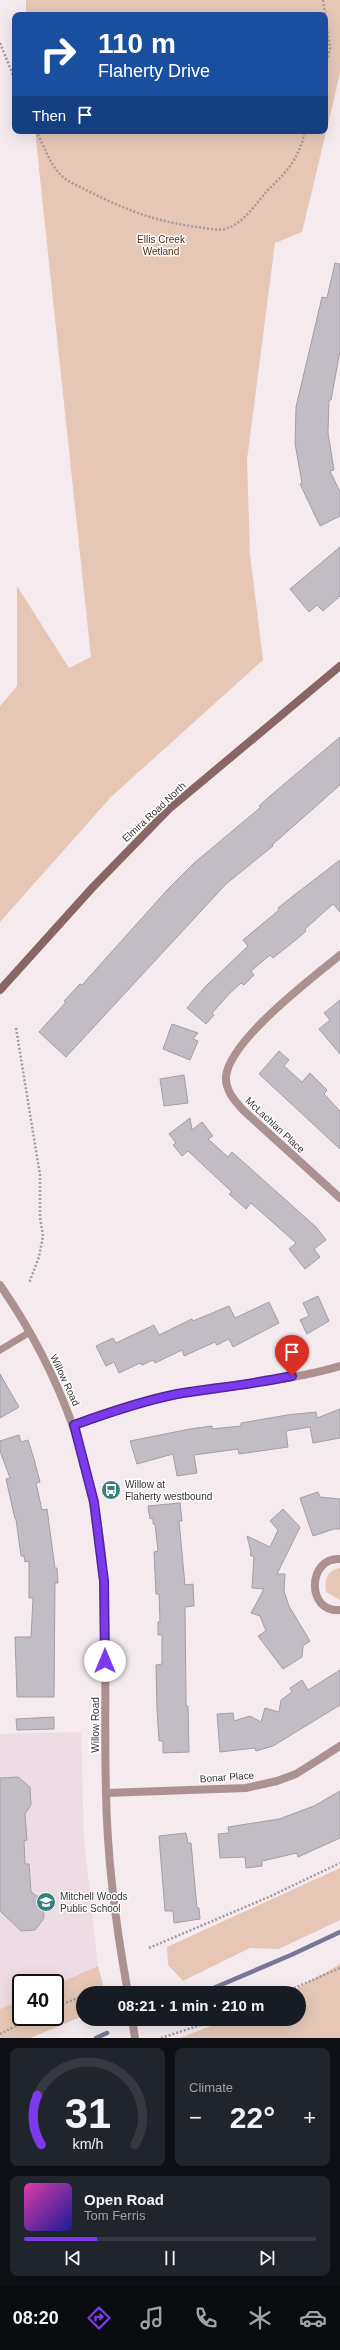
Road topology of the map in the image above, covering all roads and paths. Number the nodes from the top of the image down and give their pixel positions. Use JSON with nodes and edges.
{"nodes":[{"id":1,"x":324,"y":0,"type":"edge"},
{"id":2,"x":326,"y":12,"type":"edge"},
{"id":3,"x":328,"y":32,"type":"edge"},
{"id":4,"x":0,"y":43,"type":"edge"},
{"id":5,"x":328,"y":56,"type":"edge"},
{"id":6,"x":12,"y":73,"type":"edge"},
{"id":7,"x":37,"y":134,"type":"edge"},
{"id":8,"x":304,"y":134,"type":"edge"},
{"id":9,"x":340,"y":666,"type":"edge"},
{"id":10,"x":340,"y":955,"type":"edge"},
{"id":11,"x":0,"y":990,"type":"edge"},
{"id":12,"x":16,"y":1028,"type":"dead end"},
{"id":13,"x":340,"y":1198,"type":"edge"},
{"id":14,"x":29,"y":1283,"type":"dead end"},
{"id":15,"x":0,"y":1285,"type":"edge"},
{"id":16,"x":30,"y":1332,"type":"junction"},
{"id":17,"x":0,"y":1350,"type":"edge"},
{"id":18,"x":340,"y":1366,"type":"edge"},
{"id":19,"x":74,"y":1425,"type":"junction"},
{"id":20,"x":340,"y":1559,"type":"edge"},
{"id":21,"x":340,"y":1610,"type":"edge"},
{"id":22,"x":340,"y":1746,"type":"edge"},
{"id":23,"x":106,"y":1793,"type":"junction"},
{"id":24,"x":340,"y":1863,"type":"edge"},
{"id":25,"x":149,"y":1948,"type":"dead end"},
{"id":26,"x":340,"y":1968,"type":"edge"},
{"id":27,"x":127,"y":1986,"type":"edge"},
{"id":28,"x":299,"y":1986,"type":"edge"},
{"id":29,"x":76,"y":1999,"type":"edge"},
{"id":30,"x":64,"y":2003,"type":"edge"},
{"id":31,"x":16,"y":2026,"type":"edge"},
{"id":32,"x":133,"y":2026,"type":"edge"},
{"id":33,"x":198,"y":2026,"type":"edge"},
{"id":34,"x":0,"y":2034,"type":"edge"},
{"id":35,"x":135,"y":2038,"type":"edge"},
{"id":36,"x":161,"y":2038,"type":"edge"}],
"edges":[{"from":1,"to":2,"type":"path"},
{"from":3,"to":5,"type":"path"},
{"from":4,"to":6,"type":"path"},
{"from":7,"to":8,"type":"path"},
{"from":9,"to":11,"type":"main road","name":"Elmira Road North"},
{"from":10,"to":13,"type":"street","name":"McLachlan Place"},
{"from":12,"to":14,"type":"path"},
{"from":15,"to":16,"type":"street","name":"Willow Road"},
{"from":16,"to":17,"type":"lane"},
{"from":16,"to":19,"type":"street","name":"Willow Road"},
{"from":18,"to":19,"type":"street"},
{"from":19,"to":23,"type":"street","name":"Willow Road"},
{"from":20,"to":21,"type":"street"},
{"from":22,"to":23,"type":"street","name":"Bonar Place"},
{"from":23,"to":27,"type":"street","name":"Willow Road"},
{"from":24,"to":25,"type":"path"},
{"from":26,"to":28,"type":"path"},
{"from":29,"to":30,"type":"path"},
{"from":31,"to":34,"type":"path"},
{"from":32,"to":35,"type":"street"},
{"from":33,"to":36,"type":"path"}]}
